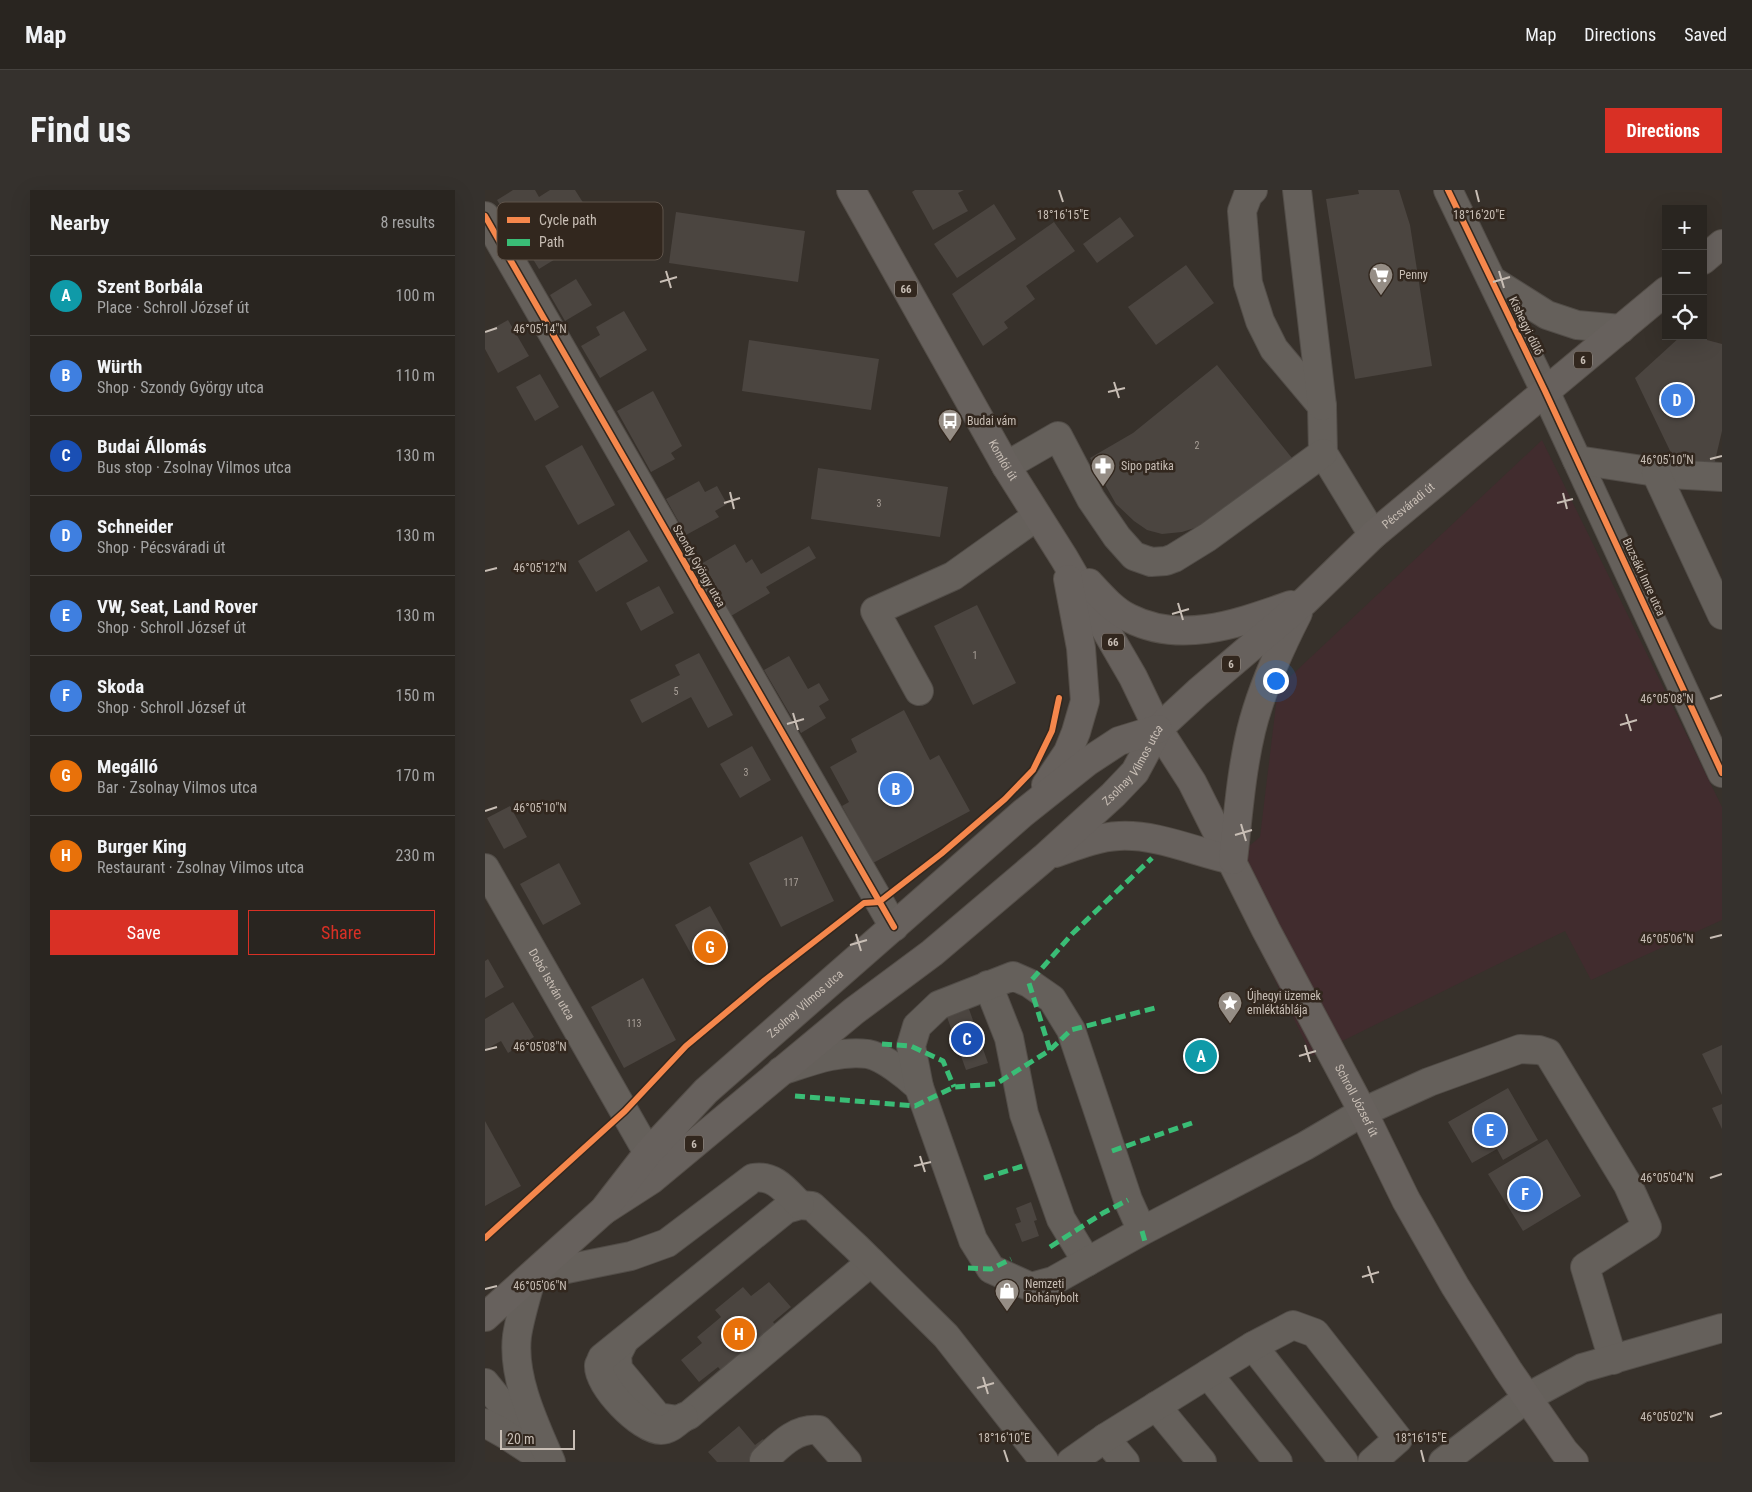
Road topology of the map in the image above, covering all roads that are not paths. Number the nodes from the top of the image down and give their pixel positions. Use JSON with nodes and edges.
{"nodes":[{"id":1,"x":851,"y":190,"type":"edge"},
{"id":2,"x":1253,"y":190,"type":"edge"},
{"id":3,"x":1297,"y":190,"type":"edge"},
{"id":4,"x":1448,"y":190,"type":"edge"},
{"id":5,"x":485,"y":216,"type":"edge"},
{"id":6,"x":497,"y":237,"type":"edge"},
{"id":7,"x":1722,"y":244,"type":"edge"},
{"id":8,"x":1707,"y":257,"type":"edge"},
{"id":9,"x":510,"y":260,"type":"edge"},
{"id":10,"x":1492,"y":280,"type":"junction"},
{"id":11,"x":1662,"y":294,"type":"edge"},
{"id":12,"x":1621,"y":329,"type":"junction"},
{"id":13,"x":1545,"y":391,"type":"junction"},
{"id":14,"x":1322,"y":406,"type":"junction"},
{"id":15,"x":1323,"y":453,"type":"junction"},
{"id":16,"x":1577,"y":460,"type":"junction"},
{"id":17,"x":1006,"y":466,"type":"junction"},
{"id":18,"x":1656,"y":473,"type":"junction"},
{"id":19,"x":1722,"y":477,"type":"edge"},
{"id":20,"x":1037,"y":516,"type":"junction"},
{"id":21,"x":1373,"y":535,"type":"junction"},
{"id":22,"x":1064,"y":558,"type":"junction"},
{"id":23,"x":1305,"y":601,"type":"junction"},
{"id":24,"x":1722,"y":614,"type":"edge"},
{"id":25,"x":919,"y":691,"type":"dead end"},
{"id":26,"x":1158,"y":729,"type":"junction"},
{"id":27,"x":1722,"y":773,"type":"edge"},
{"id":28,"x":1023,"y":813,"type":"junction"},
{"id":29,"x":1045,"y":858,"type":"junction"},
{"id":30,"x":1233,"y":860,"type":"junction"},
{"id":31,"x":485,"y":868,"type":"edge"},
{"id":32,"x":894,"y":927,"type":"junction"},
{"id":33,"x":988,"y":985,"type":"junction"},
{"id":34,"x":781,"y":1071,"type":"junction"},
{"id":35,"x":919,"y":1087,"type":"junction"},
{"id":36,"x":1363,"y":1112,"type":"junction"},
{"id":37,"x":648,"y":1153,"type":"junction"},
{"id":38,"x":799,"y":1205,"type":"junction"},
{"id":39,"x":603,"y":1211,"type":"junction"},
{"id":40,"x":1142,"y":1231,"type":"junction"},
{"id":41,"x":871,"y":1262,"type":"junction"},
{"id":42,"x":1087,"y":1262,"type":"junction"},
{"id":43,"x":532,"y":1276,"type":"junction"},
{"id":44,"x":485,"y":1317,"type":"edge"},
{"id":45,"x":1722,"y":1328,"type":"edge"},
{"id":46,"x":1253,"y":1346,"type":"junction"},
{"id":47,"x":1613,"y":1360,"type":"junction"},
{"id":48,"x":1208,"y":1374,"type":"junction"},
{"id":49,"x":485,"y":1383,"type":"edge"},
{"id":50,"x":1527,"y":1397,"type":"junction"},
{"id":51,"x":1156,"y":1406,"type":"junction"},
{"id":52,"x":485,"y":1424,"type":"edge"},
{"id":53,"x":1105,"y":1438,"type":"junction"},
{"id":54,"x":548,"y":1462,"type":"edge"},
{"id":55,"x":765,"y":1462,"type":"edge"},
{"id":56,"x":847,"y":1462,"type":"edge"},
{"id":57,"x":1045,"y":1462,"type":"edge"},
{"id":58,"x":1071,"y":1462,"type":"edge"},
{"id":59,"x":1125,"y":1462,"type":"edge"},
{"id":60,"x":1202,"y":1462,"type":"edge"},
{"id":61,"x":1279,"y":1462,"type":"edge"},
{"id":62,"x":1343,"y":1462,"type":"edge"},
{"id":63,"x":1372,"y":1462,"type":"edge"},
{"id":64,"x":1443,"y":1462,"type":"edge"},
{"id":65,"x":1574,"y":1462,"type":"edge"}],
"edges":[{"from":1,"to":17,"type":"main road","name":"Komlói út","number":"66"},
{"from":2,"to":14,"type":"street"},
{"from":3,"to":14,"type":"street"},
{"from":4,"to":10,"type":"street","name":"Kishegyi dűlő"},
{"from":5,"to":6,"type":"street","name":"Szondy György utca"},
{"from":7,"to":8,"type":"main road"},
{"from":9,"to":32,"type":"street","name":"Szondy György utca"},
{"from":10,"to":12,"type":"street","name":"Kishegyi dűlő"},
{"from":10,"to":13,"type":"street","name":"Kishegyi dűlő"},
{"from":11,"to":12,"type":"main road","name":"Pécsváradi út","number":"6"},
{"from":12,"to":13,"type":"main road","name":"Pécsváradi út","number":"6"},
{"from":13,"to":16,"type":"street","name":"Buzsáki Imre utca"},
{"from":13,"to":21,"type":"main road","name":"Pécsváradi út","number":"6"},
{"from":14,"to":15,"type":"street"},
{"from":15,"to":17,"type":"street"},
{"from":15,"to":21,"type":"street"},
{"from":16,"to":18,"type":"street"},
{"from":16,"to":27,"type":"street","name":"Buzsáki Imre utca"},
{"from":17,"to":20,"type":"main road","name":"Komlói út","number":"66"},
{"from":18,"to":19,"type":"street"},
{"from":18,"to":24,"type":"street"},
{"from":20,"to":22,"type":"main road","name":"Komlói út","number":"66"},
{"from":20,"to":25,"type":"street"},
{"from":21,"to":23,"type":"main road","name":"Pécsváradi út","number":"6"},
{"from":22,"to":23,"type":"main road"},
{"from":22,"to":26,"type":"main road","name":"Komlói út","number":"66"},
{"from":22,"to":28,"type":"main road"},
{"from":23,"to":26,"type":"main road","name":"Pécsváradi út","number":"6"},
{"from":23,"to":30,"type":"main road"},
{"from":26,"to":28,"type":"main road","name":"Zsolnay Vilmos utca","number":"6"},
{"from":26,"to":29,"type":"main road","name":"Zsolnay Vilmos utca","number":"6"},
{"from":26,"to":30,"type":"main road","name":"Schroll József út"},
{"from":28,"to":32,"type":"main road","name":"Zsolnay Vilmos utca","number":"6"},
{"from":29,"to":30,"type":"main road"},
{"from":29,"to":34,"type":"main road","name":"Zsolnay Vilmos utca","number":"6"},
{"from":30,"to":36,"type":"main road","name":"Schroll József út"},
{"from":31,"to":37,"type":"street","name":"Dobó István utca"},
{"from":32,"to":37,"type":"main road","name":"Zsolnay Vilmos utca","number":"6"},
{"from":33,"to":35,"type":"street"},
{"from":33,"to":40,"type":"street"},
{"from":33,"to":42,"type":"street"},
{"from":34,"to":35,"type":"street"},
{"from":34,"to":39,"type":"main road","name":"Zsolnay Vilmos utca","number":"6"},
{"from":35,"to":42,"type":"street"},
{"from":36,"to":40,"type":"street"},
{"from":36,"to":47,"type":"street"},
{"from":36,"to":50,"type":"main road","name":"Schroll József út"},
{"from":37,"to":39,"type":"main road","name":"Zsolnay Vilmos utca","number":"6"},
{"from":38,"to":41,"type":"street"},
{"from":38,"to":41,"type":"street"},
{"from":38,"to":43,"type":"street"},
{"from":39,"to":43,"type":"main road","name":"Zsolnay Vilmos utca","number":"6"},
{"from":40,"to":42,"type":"street"},
{"from":41,"to":57,"type":"street"},
{"from":43,"to":44,"type":"main road","name":"Zsolnay Vilmos utca","number":"6"},
{"from":43,"to":54,"type":"street"},
{"from":45,"to":47,"type":"street"},
{"from":46,"to":48,"type":"street"},
{"from":46,"to":62,"type":"street"},
{"from":46,"to":63,"type":"street"},
{"from":47,"to":50,"type":"street"},
{"from":48,"to":51,"type":"street"},
{"from":48,"to":61,"type":"street"},
{"from":49,"to":54,"type":"street"},
{"from":50,"to":64,"type":"street"},
{"from":50,"to":65,"type":"main road","name":"Schroll József út"},
{"from":51,"to":53,"type":"street"},
{"from":51,"to":60,"type":"street"},
{"from":52,"to":54,"type":"street"},
{"from":53,"to":58,"type":"street"},
{"from":53,"to":59,"type":"street"},
{"from":55,"to":56,"type":"street"}]}
